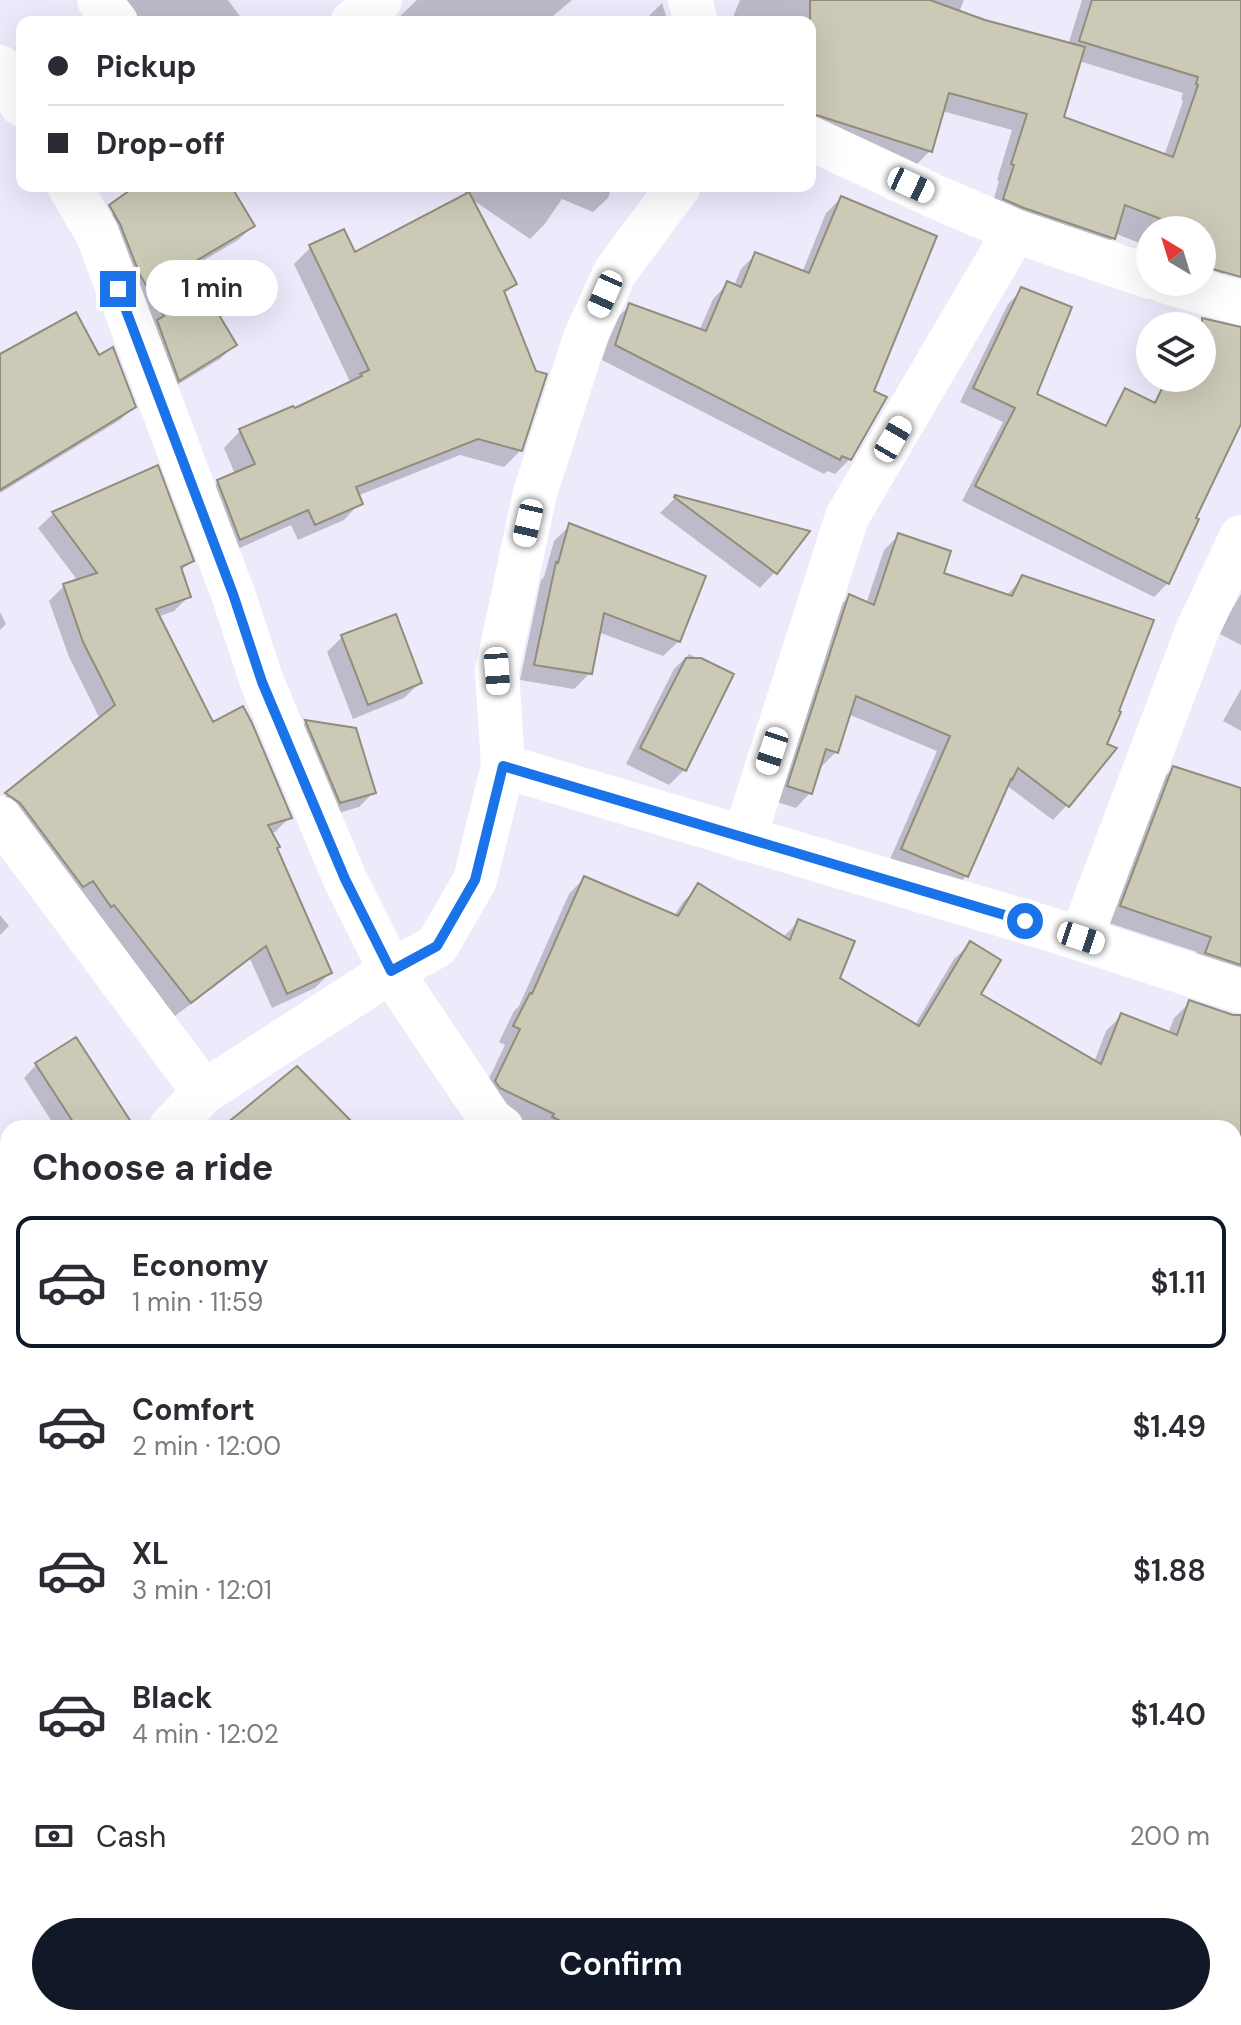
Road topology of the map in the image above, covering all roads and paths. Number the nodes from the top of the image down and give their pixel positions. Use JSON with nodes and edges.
{"nodes":[{"id":1,"x":99,"y":0,"type":"edge"},
{"id":2,"x":380,"y":0,"type":"edge"},
{"id":3,"x":111,"y":16,"type":"edge"},
{"id":4,"x":360,"y":16,"type":"edge"},
{"id":5,"x":0,"y":67,"type":"edge"},
{"id":6,"x":16,"y":95,"type":"edge"},
{"id":7,"x":816,"y":141,"type":"edge"},
{"id":8,"x":73,"y":192,"type":"edge"},
{"id":9,"x":675,"y":192,"type":"edge"},
{"id":10,"x":1015,"y":231,"type":"junction"},
{"id":11,"x":1136,"y":272,"type":"edge"},
{"id":12,"x":1216,"y":296,"type":"edge"},
{"id":13,"x":1241,"y":303,"type":"edge"},
{"id":14,"x":1241,"y":537,"type":"edge"},
{"id":15,"x":503,"y":766,"type":"junction"},
{"id":16,"x":0,"y":818,"type":"edge"},
{"id":17,"x":744,"y":839,"type":"junction"},
{"id":18,"x":1081,"y":938,"type":"junction"},
{"id":19,"x":391,"y":971,"type":"junction"},
{"id":20,"x":1241,"y":991,"type":"edge"},
{"id":21,"x":204,"y":1092,"type":"junction"},
{"id":22,"x":178,"y":1120,"type":"edge"},
{"id":23,"x":491,"y":1120,"type":"edge"}],
"edges":[{"from":1,"to":3,"type":"street"},
{"from":2,"to":4,"type":"street"},
{"from":5,"to":6,"type":"street"},
{"from":7,"to":10,"type":"street"},
{"from":8,"to":19,"type":"street"},
{"from":9,"to":15,"type":"street"},
{"from":10,"to":11,"type":"street"},
{"from":10,"to":17,"type":"street"},
{"from":12,"to":13,"type":"street"},
{"from":14,"to":18,"type":"street"},
{"from":15,"to":17,"type":"street"},
{"from":15,"to":19,"type":"street"},
{"from":16,"to":21,"type":"street"},
{"from":17,"to":18,"type":"street"},
{"from":18,"to":20,"type":"street"},
{"from":19,"to":21,"type":"street"},
{"from":19,"to":23,"type":"street"},
{"from":21,"to":22,"type":"street"}]}
